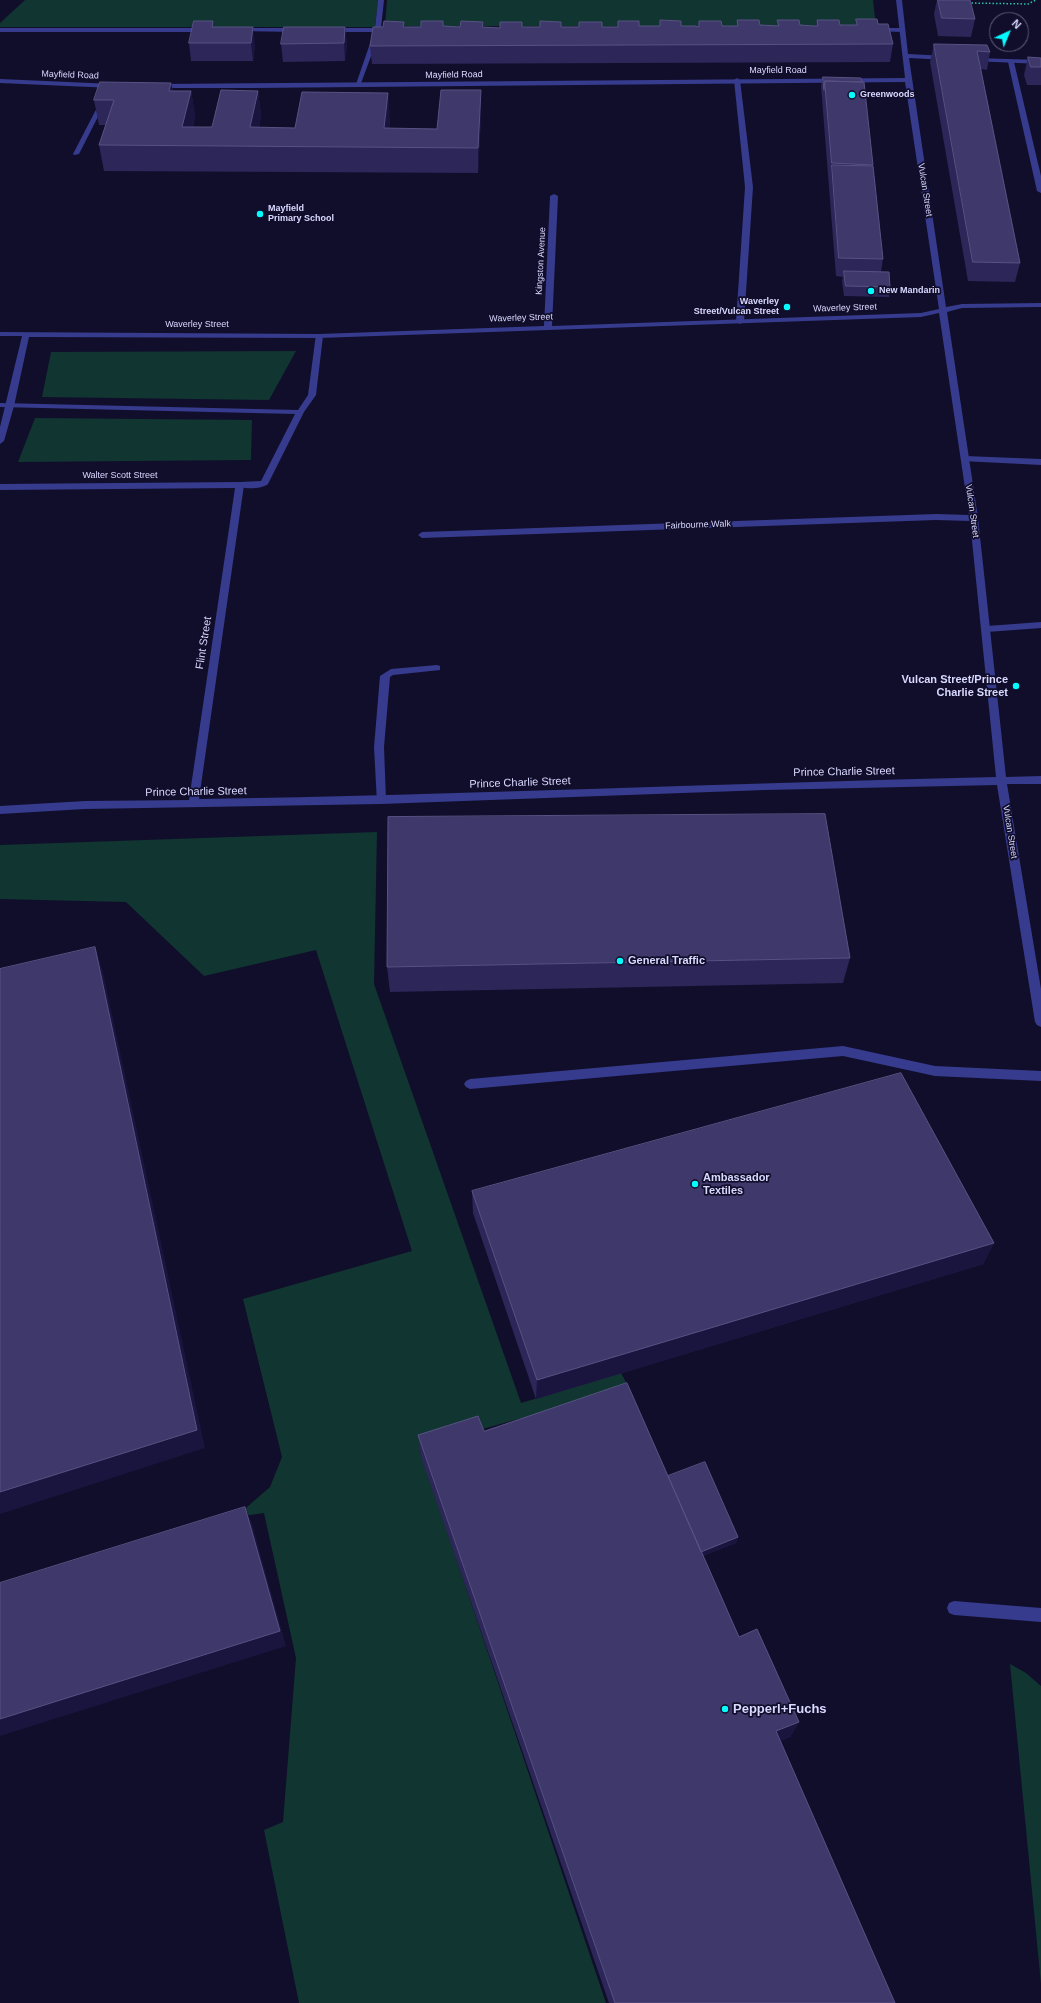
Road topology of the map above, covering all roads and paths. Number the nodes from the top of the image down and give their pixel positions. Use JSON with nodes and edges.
{"nodes":[{"id":1,"x":381,"y":0,"type":"edge"},
{"id":2,"x":899,"y":0,"type":"edge"},
{"id":3,"x":1036,"y":0,"type":"edge"},
{"id":4,"x":967,"y":3,"type":"edge"},
{"id":5,"x":0,"y":30,"type":"edge"},
{"id":6,"x":212,"y":30,"type":"edge"},
{"id":7,"x":228,"y":30,"type":"edge"},
{"id":8,"x":307,"y":30,"type":"edge"},
{"id":9,"x":323,"y":30,"type":"edge"},
{"id":10,"x":378,"y":30,"type":"junction"},
{"id":11,"x":394,"y":30,"type":"edge"},
{"id":12,"x":870,"y":30,"type":"edge"},
{"id":13,"x":902,"y":30,"type":"junction"},
{"id":14,"x":905,"y":56,"type":"junction"},
{"id":15,"x":958,"y":59,"type":"edge"},
{"id":16,"x":966,"y":59,"type":"edge"},
{"id":17,"x":1011,"y":62,"type":"junction"},
{"id":18,"x":1041,"y":62,"type":"edge"},
{"id":19,"x":737,"y":80,"type":"junction"},
{"id":20,"x":908,"y":80,"type":"junction"},
{"id":21,"x":0,"y":81,"type":"edge"},
{"id":22,"x":111,"y":86,"type":"junction"},
{"id":23,"x":118,"y":86,"type":"edge"},
{"id":24,"x":150,"y":86,"type":"edge"},
{"id":25,"x":357,"y":86,"type":"junction"},
{"id":26,"x":76,"y":154,"type":"dead end"},
{"id":27,"x":1041,"y":191,"type":"edge"},
{"id":28,"x":554,"y":196,"type":"dead end"},
{"id":29,"x":1041,"y":305,"type":"edge"},
{"id":30,"x":943,"y":310,"type":"junction"},
{"id":31,"x":740,"y":322,"type":"junction"},
{"id":32,"x":548,"y":327,"type":"junction"},
{"id":33,"x":0,"y":334,"type":"edge"},
{"id":34,"x":26,"y":334,"type":"junction"},
{"id":35,"x":319,"y":336,"type":"junction"},
{"id":36,"x":0,"y":405,"type":"edge"},
{"id":37,"x":10,"y":406,"type":"junction"},
{"id":38,"x":300,"y":412,"type":"junction"},
{"id":39,"x":0,"y":440,"type":"edge"},
{"id":40,"x":965,"y":459,"type":"junction"},
{"id":41,"x":1041,"y":462,"type":"edge"},
{"id":42,"x":240,"y":485,"type":"junction"},
{"id":43,"x":0,"y":487,"type":"edge"},
{"id":44,"x":974,"y":518,"type":"junction"},
{"id":45,"x":422,"y":535,"type":"dead end"},
{"id":46,"x":1041,"y":625,"type":"edge"},
{"id":47,"x":987,"y":629,"type":"junction"},
{"id":48,"x":437,"y":668,"type":"dead end"},
{"id":49,"x":1001,"y":780,"type":"junction"},
{"id":50,"x":1041,"y":780,"type":"edge"},
{"id":51,"x":381,"y":800,"type":"junction"},
{"id":52,"x":193,"y":804,"type":"junction"},
{"id":53,"x":0,"y":810,"type":"edge"},
{"id":54,"x":1041,"y":1022,"type":"edge"},
{"id":55,"x":1041,"y":1076,"type":"edge"},
{"id":56,"x":470,"y":1084,"type":"dead end"},
{"id":57,"x":954,"y":1608,"type":"dead end"},
{"id":58,"x":1041,"y":1616,"type":"edge"}],
"edges":[{"from":1,"to":10,"type":"street"},
{"from":2,"to":13,"type":"street","name":"Vulcan Street"},
{"from":3,"to":4,"type":"path"},
{"from":5,"to":6,"type":"street"},
{"from":7,"to":8,"type":"street"},
{"from":9,"to":10,"type":"street"},
{"from":10,"to":11,"type":"street"},
{"from":10,"to":25,"type":"street"},
{"from":12,"to":13,"type":"street"},
{"from":13,"to":14,"type":"street","name":"Vulcan Street"},
{"from":14,"to":15,"type":"street"},
{"from":14,"to":20,"type":"street","name":"Vulcan Street"},
{"from":16,"to":17,"type":"street"},
{"from":17,"to":18,"type":"street"},
{"from":17,"to":27,"type":"street"},
{"from":19,"to":20,"type":"street","name":"Mayfield Road"},
{"from":19,"to":25,"type":"street","name":"Mayfield Road"},
{"from":19,"to":31,"type":"street"},
{"from":20,"to":30,"type":"street","name":"Vulcan Street"},
{"from":21,"to":22,"type":"street","name":"Mayfield Road"},
{"from":22,"to":23,"type":"street","name":"Mayfield Road"},
{"from":22,"to":26,"type":"street"},
{"from":24,"to":25,"type":"street","name":"Mayfield Road"},
{"from":28,"to":32,"type":"street","name":"Kingston Avenue"},
{"from":29,"to":30,"type":"street","name":"Waverley Street"},
{"from":30,"to":31,"type":"street","name":"Waverley Street"},
{"from":30,"to":40,"type":"street","name":"Vulcan Street"},
{"from":31,"to":32,"type":"street","name":"Waverley Street"},
{"from":32,"to":35,"type":"street","name":"Waverley Street"},
{"from":33,"to":34,"type":"street","name":"Waverley Street"},
{"from":34,"to":35,"type":"street","name":"Waverley Street"},
{"from":34,"to":37,"type":"street"},
{"from":35,"to":38,"type":"street"},
{"from":36,"to":37,"type":"street"},
{"from":37,"to":38,"type":"street"},
{"from":37,"to":39,"type":"street"},
{"from":38,"to":42,"type":"street","name":"Walter Scott Street"},
{"from":40,"to":41,"type":"street"},
{"from":40,"to":44,"type":"street","name":"Vulcan Street"},
{"from":42,"to":43,"type":"street","name":"Walter Scott Street"},
{"from":42,"to":52,"type":"street","name":"Flint Street"},
{"from":44,"to":45,"type":"street","name":"Fairbourne Walk"},
{"from":44,"to":47,"type":"street","name":"Vulcan Street"},
{"from":46,"to":47,"type":"street"},
{"from":47,"to":49,"type":"street","name":"Vulcan Street"},
{"from":48,"to":51,"type":"street"},
{"from":49,"to":50,"type":"street","name":"Prince Charlie Street"},
{"from":49,"to":51,"type":"street","name":"Prince Charlie Street"},
{"from":49,"to":54,"type":"street","name":"Vulcan Street"},
{"from":51,"to":52,"type":"street","name":"Prince Charlie Street"},
{"from":52,"to":53,"type":"street","name":"Prince Charlie Street"},
{"from":55,"to":56,"type":"street"},
{"from":57,"to":58,"type":"street"}]}
